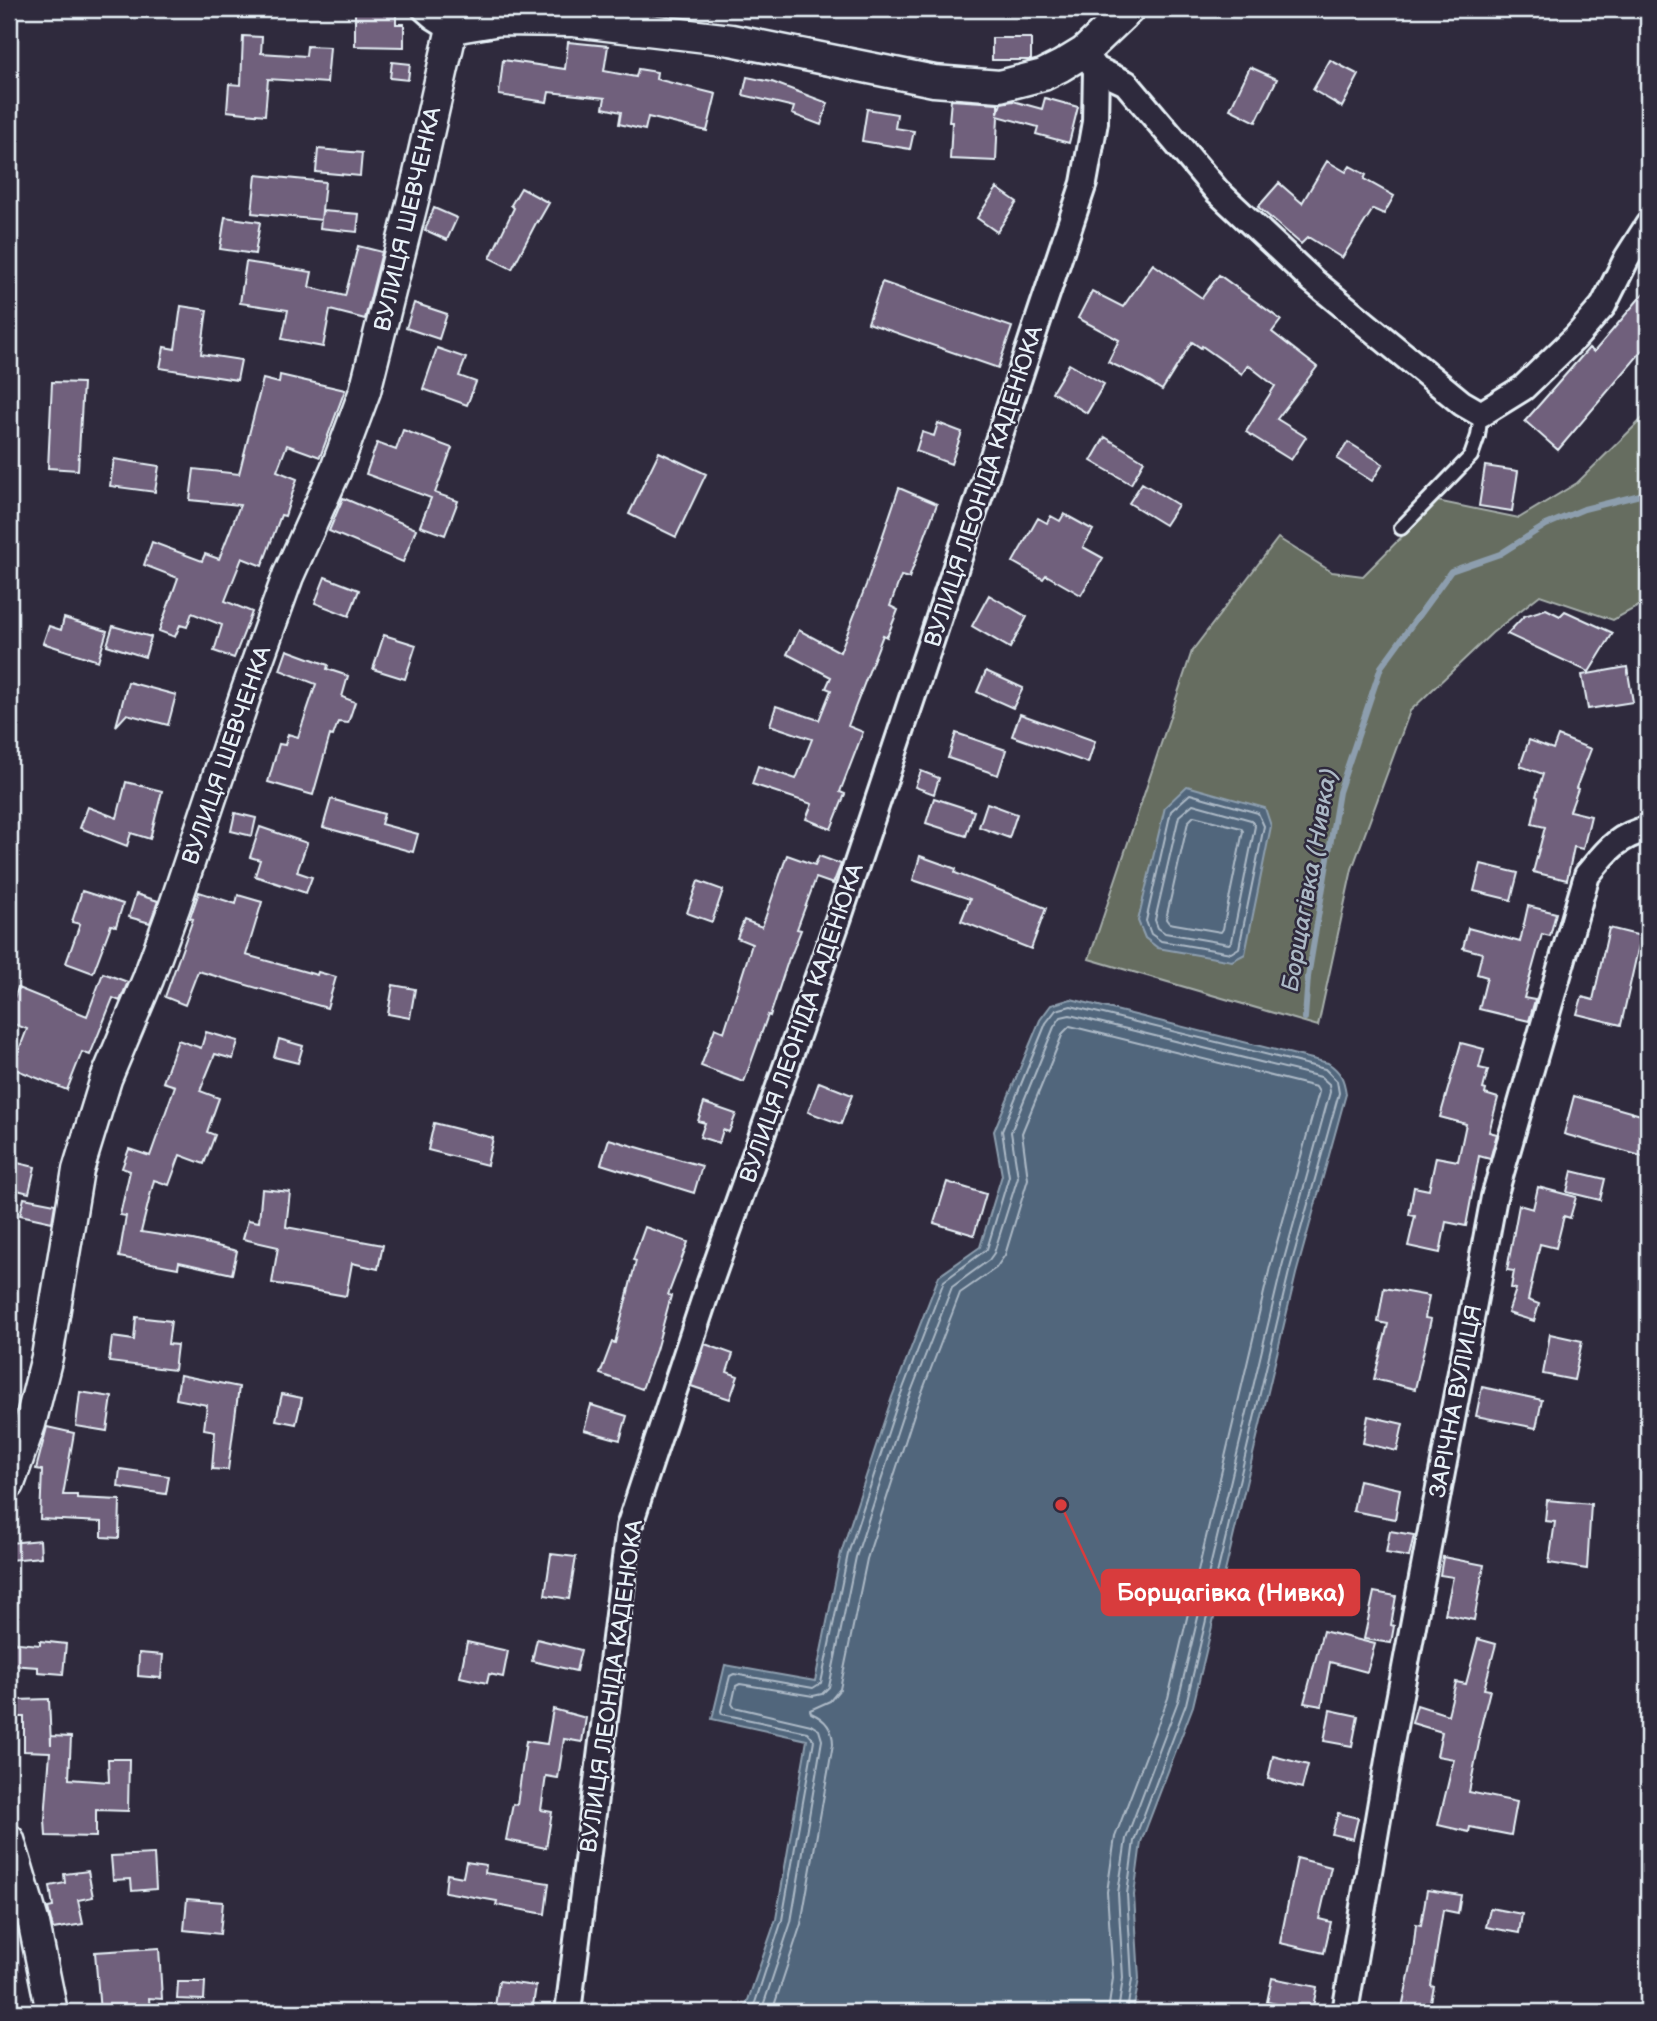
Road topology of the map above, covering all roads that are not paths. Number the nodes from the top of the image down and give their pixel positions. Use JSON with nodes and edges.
{"nodes":[{"id":1,"x":425,"y":9,"type":"edge"},
{"id":2,"x":1129,"y":9,"type":"edge"},
{"id":3,"x":452,"y":28,"type":"junction"},
{"id":4,"x":1090,"y":60,"type":"junction"},
{"id":5,"x":1648,"y":225,"type":"edge"},
{"id":6,"x":1481,"y":414,"type":"junction"},
{"id":7,"x":1401,"y":528,"type":"dead end"},
{"id":8,"x":1648,"y":829,"type":"edge"},
{"id":9,"x":9,"y":1484,"type":"edge"},
{"id":10,"x":9,"y":1840,"type":"edge"},
{"id":11,"x":52,"y":2012,"type":"edge"},
{"id":12,"x":568,"y":2012,"type":"edge"},
{"id":13,"x":1345,"y":2012,"type":"edge"}],
"edges":[{"from":1,"to":3,"type":"street"},
{"from":2,"to":4,"type":"street"},
{"from":3,"to":4,"type":"street"},
{"from":3,"to":9,"type":"street","name":"ВУЛИЦЯ ШЕВЧЕНКА"},
{"from":4,"to":6,"type":"street"},
{"from":4,"to":12,"type":"street","name":"ВУЛИЦЯ ЛЕОНІДА КАДЕНЮКА"},
{"from":5,"to":6,"type":"street"},
{"from":6,"to":7,"type":"lane"},
{"from":8,"to":13,"type":"street","name":"ЗАРІЧНА ВУЛИЦЯ"},
{"from":10,"to":11,"type":"street"}]}
